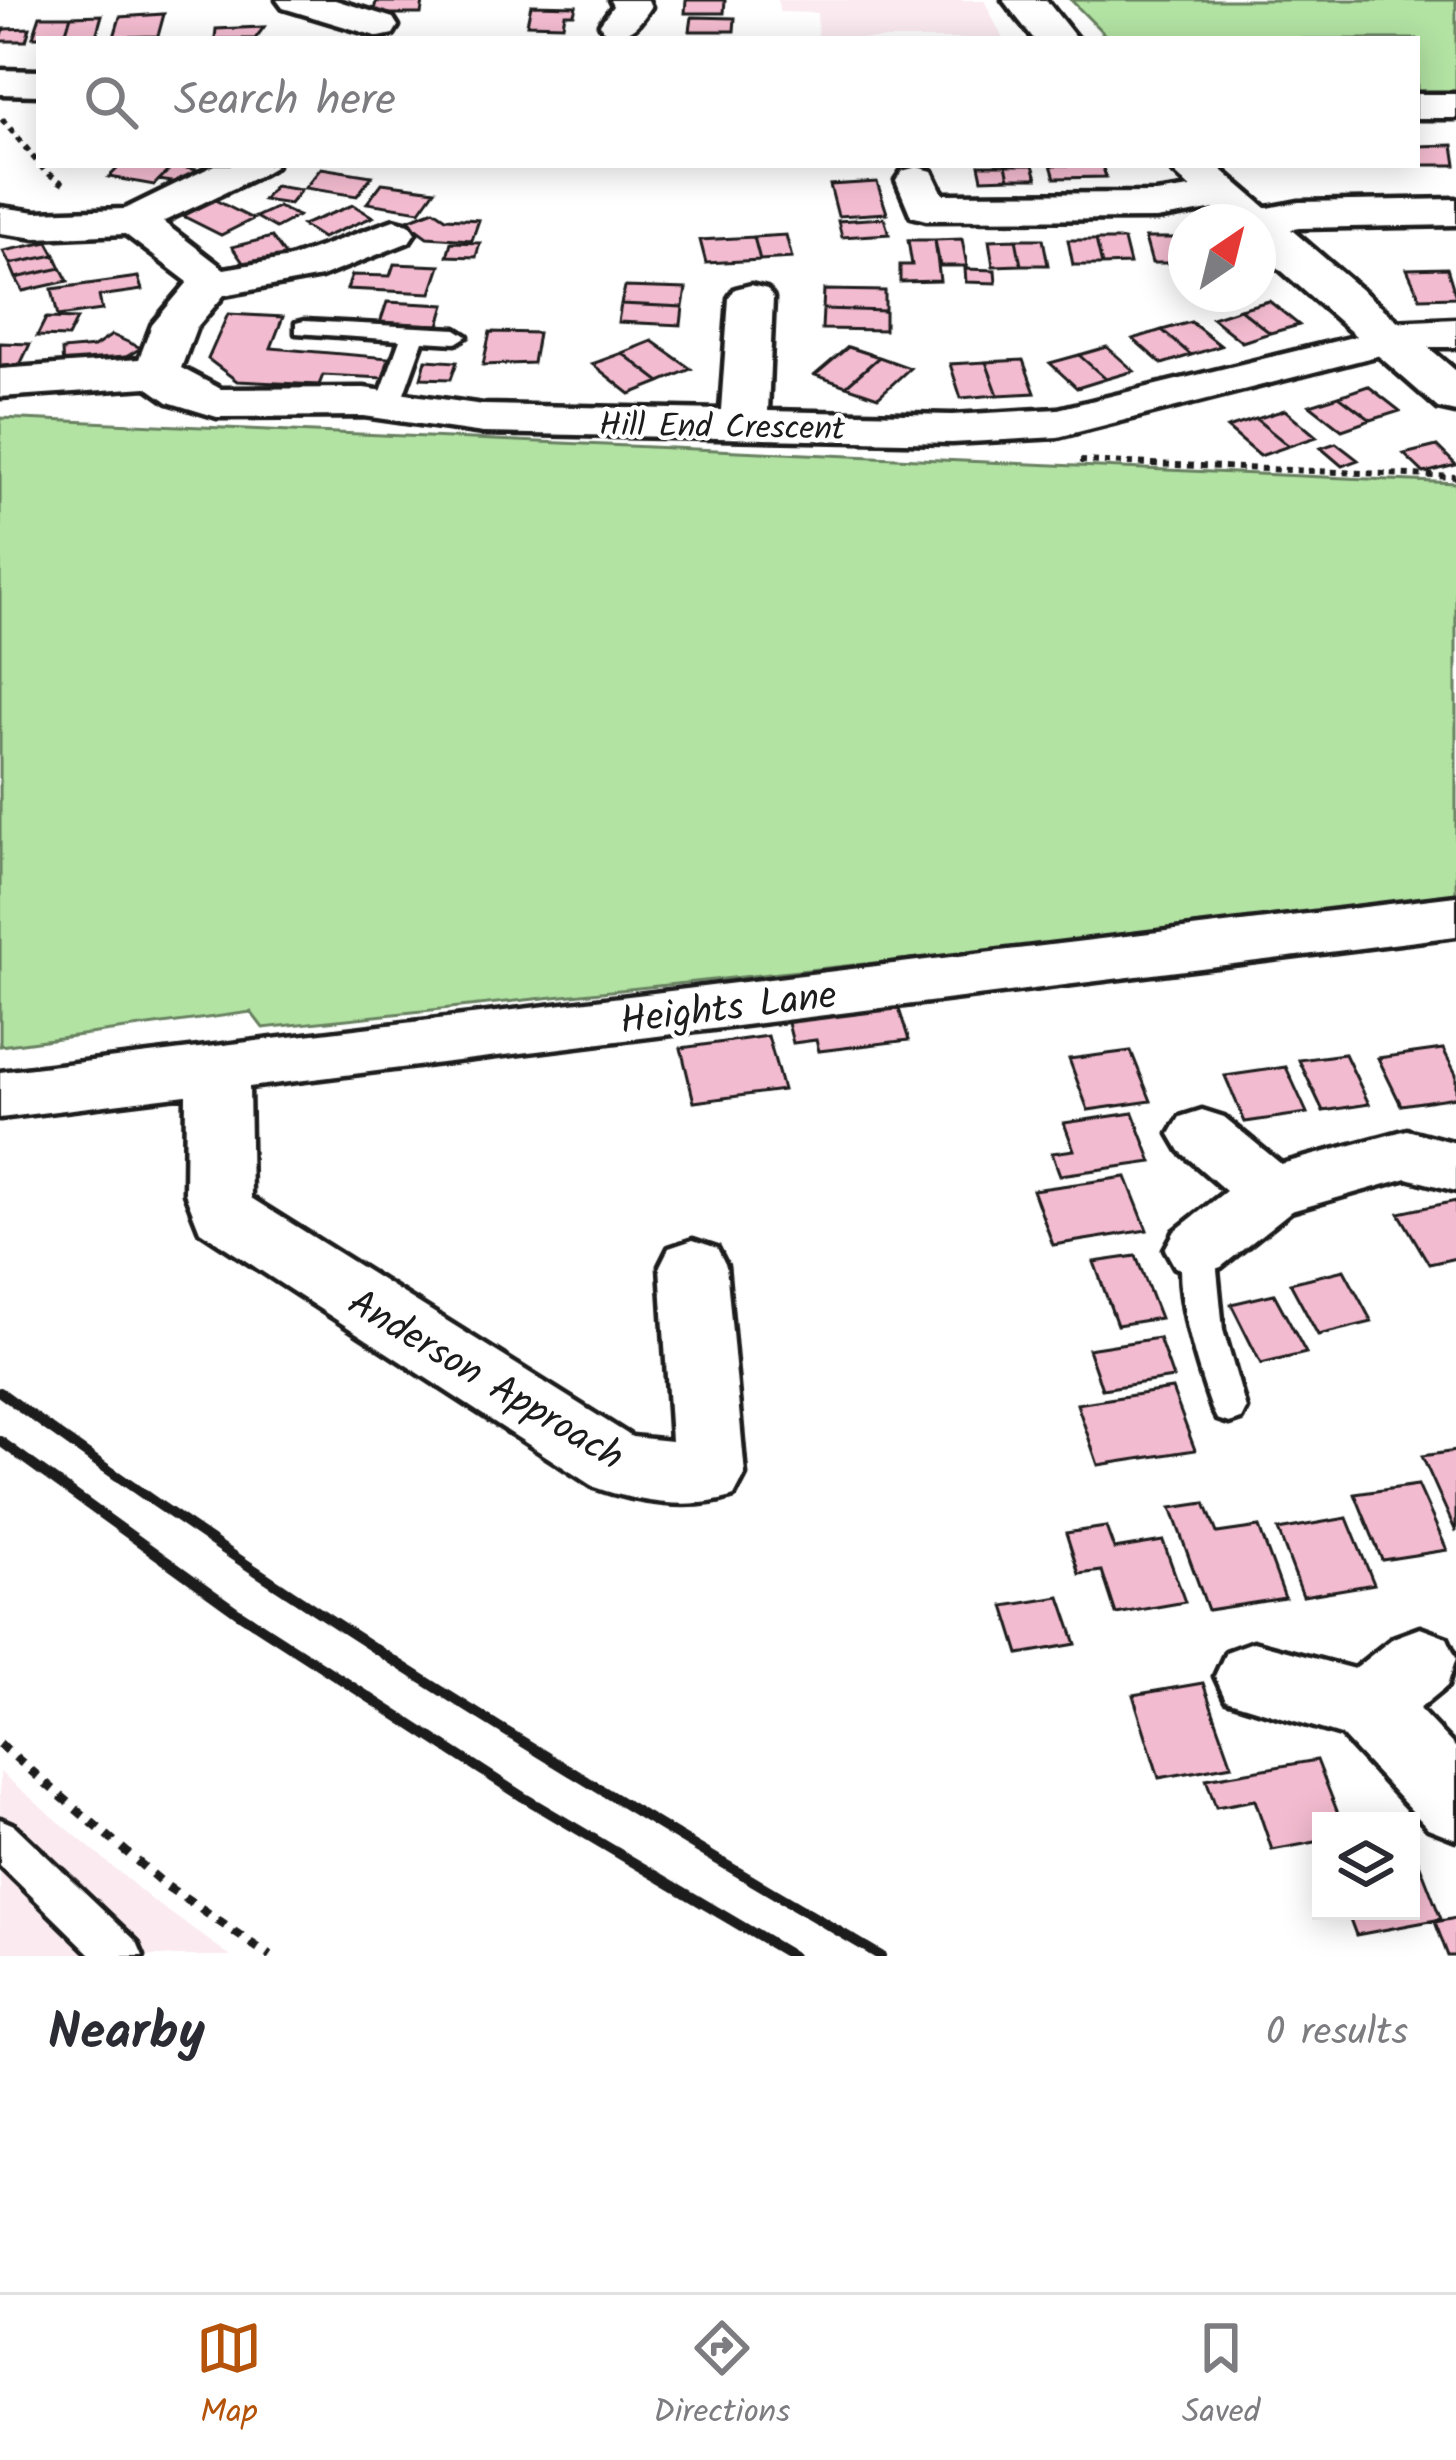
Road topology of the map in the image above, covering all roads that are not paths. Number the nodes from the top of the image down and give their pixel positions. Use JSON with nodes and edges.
{"nodes":[{"id":1,"x":1024,"y":0,"type":"edge"},
{"id":2,"x":300,"y":11,"type":"edge"},
{"id":3,"x":379,"y":26,"type":"dead end"},
{"id":4,"x":1054,"y":36,"type":"edge"},
{"id":5,"x":0,"y":82,"type":"edge"},
{"id":6,"x":36,"y":82,"type":"edge"},
{"id":7,"x":1420,"y":106,"type":"edge"},
{"id":8,"x":1456,"y":106,"type":"edge"},
{"id":9,"x":246,"y":168,"type":"edge"},
{"id":10,"x":1192,"y":168,"type":"edge"},
{"id":11,"x":917,"y":180,"type":"dead end"},
{"id":12,"x":1234,"y":204,"type":"edge"},
{"id":13,"x":1168,"y":207,"type":"edge"},
{"id":14,"x":1456,"y":212,"type":"edge"},
{"id":15,"x":1276,"y":215,"type":"edge"},
{"id":16,"x":0,"y":220,"type":"edge"},
{"id":17,"x":113,"y":222,"type":"junction"},
{"id":18,"x":394,"y":233,"type":"dead end"},
{"id":19,"x":1276,"y":240,"type":"edge"},
{"id":20,"x":211,"y":283,"type":"junction"},
{"id":21,"x":751,"y":298,"type":"dead end"},
{"id":22,"x":304,"y":328,"type":"dead end"},
{"id":23,"x":1456,"y":333,"type":"edge"},
{"id":24,"x":414,"y":334,"type":"junction"},
{"id":25,"x":456,"y":336,"type":"dead end"},
{"id":26,"x":1390,"y":337,"type":"junction"},
{"id":27,"x":158,"y":372,"type":"junction"},
{"id":28,"x":0,"y":383,"type":"edge"},
{"id":29,"x":1456,"y":397,"type":"edge"},
{"id":30,"x":388,"y":405,"type":"junction"},
{"id":31,"x":744,"y":427,"type":"junction"},
{"id":32,"x":1456,"y":916,"type":"edge"},
{"id":33,"x":218,"y":1068,"type":"junction"},
{"id":34,"x":0,"y":1095,"type":"edge"},
{"id":35,"x":1202,"y":1134,"type":"dead end"},
{"id":36,"x":1456,"y":1166,"type":"edge"},
{"id":37,"x":1270,"y":1192,"type":"junction"},
{"id":38,"x":1198,"y":1249,"type":"joint"},
{"id":39,"x":693,"y":1266,"type":"dead end"},
{"id":40,"x":1228,"y":1408,"type":"dead end"},
{"id":41,"x":1253,"y":1676,"type":"dead end"},
{"id":42,"x":1456,"y":1802,"type":"edge"},
{"id":43,"x":0,"y":1838,"type":"edge"},
{"id":44,"x":122,"y":1956,"type":"edge"}],
"edges":[{"from":1,"to":4,"type":"street"},
{"from":2,"to":3,"type":"street"},
{"from":5,"to":6,"type":"street"},
{"from":7,"to":8,"type":"street"},
{"from":9,"to":17,"type":"street"},
{"from":10,"to":12,"type":"street"},
{"from":11,"to":13,"type":"street"},
{"from":14,"to":15,"type":"street"},
{"from":16,"to":17,"type":"street"},
{"from":17,"to":20,"type":"street"},
{"from":18,"to":20,"type":"street"},
{"from":19,"to":26,"type":"street"},
{"from":20,"to":27,"type":"street"},
{"from":21,"to":31,"type":"street"},
{"from":22,"to":24,"type":"lane"},
{"from":23,"to":26,"type":"street","name":"Hill End Crescent"},
{"from":24,"to":25,"type":"lane"},
{"from":24,"to":30,"type":"lane"},
{"from":26,"to":29,"type":"street"},
{"from":26,"to":31,"type":"street","name":"Hill End Crescent"},
{"from":27,"to":28,"type":"street"},
{"from":27,"to":30,"type":"street","name":"Hill End Crescent"},
{"from":30,"to":31,"type":"street","name":"Hill End Crescent"},
{"from":32,"to":33,"type":"street","name":"Heights Lane"},
{"from":33,"to":34,"type":"street","name":"Heights Lane"},
{"from":33,"to":39,"type":"street","name":"Anderson Approach"},
{"from":35,"to":37,"type":"street"},
{"from":36,"to":37,"type":"street"},
{"from":37,"to":38,"type":"street"},
{"from":38,"to":40,"type":"lane"},
{"from":41,"to":42,"type":"street"},
{"from":43,"to":44,"type":"lane"}]}
